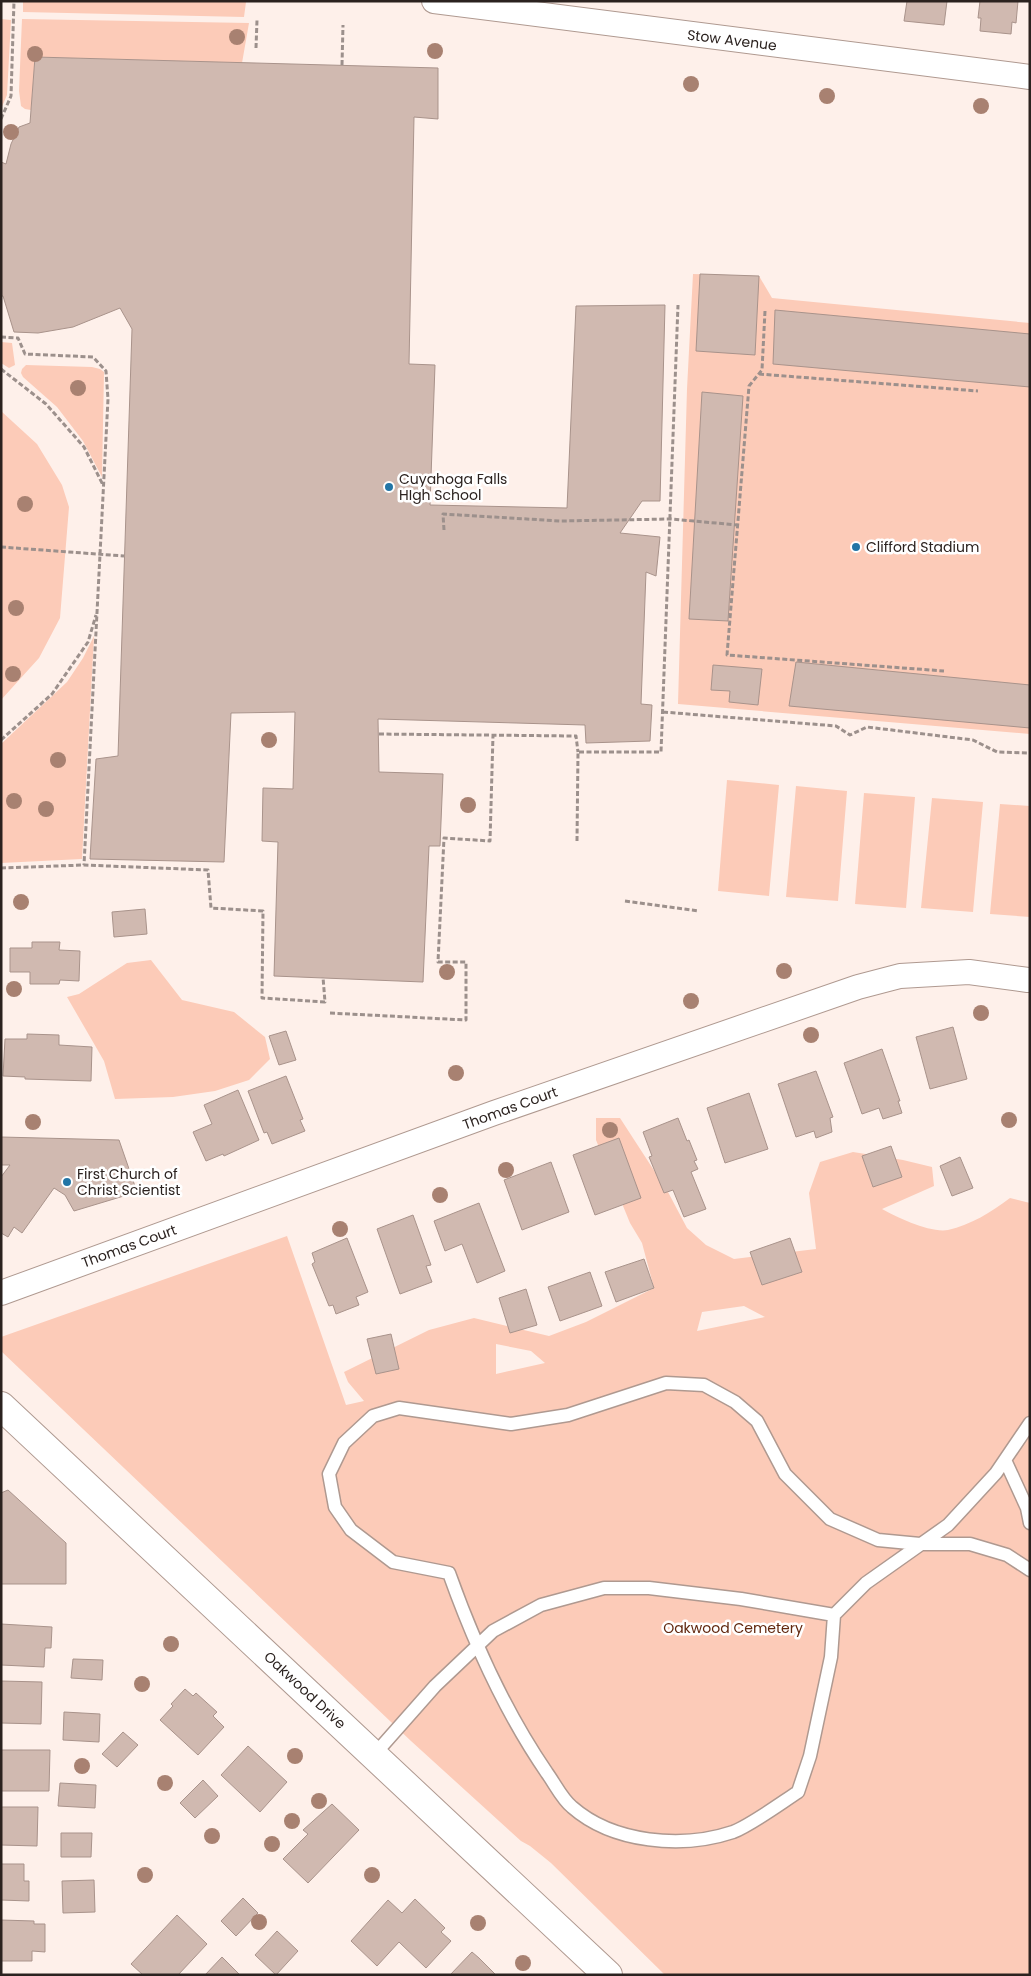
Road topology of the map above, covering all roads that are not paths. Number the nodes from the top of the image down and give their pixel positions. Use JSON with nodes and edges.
{"nodes":[{"id":1,"x":434,"y":1,"type":"edge"},
{"id":2,"x":1030,"y":77,"type":"edge"},
{"id":3,"x":1028,"y":980,"type":"dead end"},
{"id":4,"x":1,"y":1293,"type":"edge"},
{"id":5,"x":3,"y":1412,"type":"edge"},
{"id":6,"x":1030,"y":1423,"type":"edge"},
{"id":7,"x":1005,"y":1460,"type":"junction"},
{"id":8,"x":1030,"y":1523,"type":"edge"},
{"id":9,"x":920,"y":1544,"type":"junction"},
{"id":10,"x":1030,"y":1570,"type":"edge"},
{"id":11,"x":834,"y":1615,"type":"junction"},
{"id":12,"x":478,"y":1646,"type":"junction"},
{"id":13,"x":374,"y":1755,"type":"junction"},
{"id":14,"x":608,"y":1975,"type":"edge"}],
"edges":[{"from":1,"to":2,"type":"street","name":"Stow Avenue"},
{"from":3,"to":4,"type":"street","name":"Thomas Court"},
{"from":5,"to":13,"type":"street","name":"Oakwood Drive"},
{"from":6,"to":7,"type":"lane"},
{"from":7,"to":8,"type":"lane"},
{"from":7,"to":9,"type":"lane"},
{"from":9,"to":10,"type":"lane"},
{"from":9,"to":11,"type":"lane"},
{"from":9,"to":12,"type":"lane"},
{"from":11,"to":12,"type":"lane"},
{"from":11,"to":12,"type":"lane"},
{"from":12,"to":13,"type":"lane"},
{"from":13,"to":14,"type":"street","name":"Oakwood Drive"}]}
